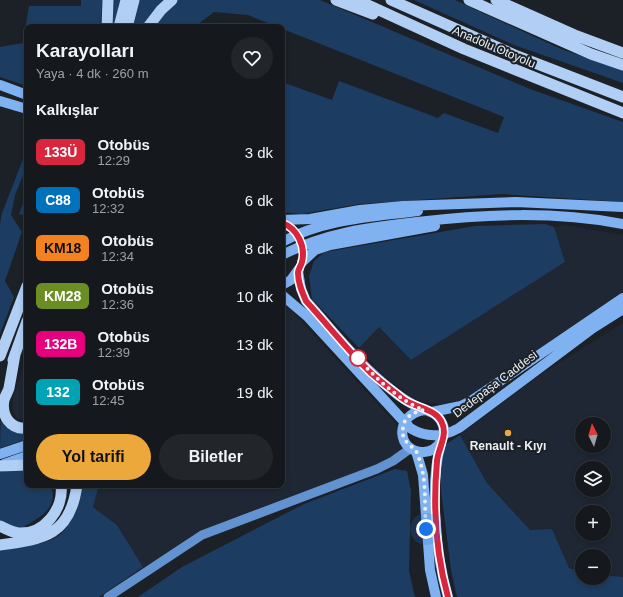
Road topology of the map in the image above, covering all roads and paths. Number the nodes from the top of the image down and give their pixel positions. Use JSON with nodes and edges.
{"nodes":[{"id":1,"x":108,"y":0,"type":"edge"},
{"id":2,"x":126,"y":0,"type":"edge"},
{"id":3,"x":134,"y":0,"type":"edge"},
{"id":4,"x":172,"y":0,"type":"edge"},
{"id":5,"x":336,"y":0,"type":"edge"},
{"id":6,"x":357,"y":0,"type":"edge"},
{"id":7,"x":391,"y":0,"type":"edge"},
{"id":8,"x":469,"y":0,"type":"edge"},
{"id":9,"x":496,"y":0,"type":"edge"},
{"id":10,"x":107,"y":24,"type":"edge"},
{"id":11,"x":120,"y":24,"type":"edge"},
{"id":12,"x":128,"y":24,"type":"edge"},
{"id":13,"x":150,"y":24,"type":"edge"},
{"id":14,"x":416,"y":28,"type":"junction"},
{"id":15,"x":623,"y":52,"type":"edge"},
{"id":16,"x":623,"y":65,"type":"edge"},
{"id":17,"x":0,"y":86,"type":"edge"},
{"id":18,"x":24,"y":94,"type":"edge"},
{"id":19,"x":623,"y":97,"type":"edge"},
{"id":20,"x":0,"y":101,"type":"edge"},
{"id":21,"x":24,"y":108,"type":"edge"},
{"id":22,"x":623,"y":113,"type":"edge"},
{"id":23,"x":496,"y":202,"type":"junction"},
{"id":24,"x":535,"y":202,"type":"junction"},
{"id":25,"x":623,"y":207,"type":"edge"},
{"id":26,"x":526,"y":214,"type":"junction"},
{"id":27,"x":623,"y":214,"type":"edge"},
{"id":28,"x":577,"y":217,"type":"junction"},
{"id":29,"x":285,"y":221,"type":"edge"},
{"id":30,"x":285,"y":223,"type":"edge"},
{"id":31,"x":623,"y":224,"type":"edge"},
{"id":32,"x":623,"y":229,"type":"edge"},
{"id":33,"x":285,"y":241,"type":"edge"},
{"id":34,"x":285,"y":254,"type":"edge"},
{"id":35,"x":302,"y":262,"type":"junction"},
{"id":36,"x":298,"y":271,"type":"junction"},
{"id":37,"x":285,"y":283,"type":"edge"},
{"id":38,"x":24,"y":294,"type":"edge"},
{"id":39,"x":285,"y":298,"type":"edge"},
{"id":40,"x":623,"y":298,"type":"edge"},
{"id":41,"x":623,"y":309,"type":"edge"},
{"id":42,"x":24,"y":329,"type":"edge"},
{"id":43,"x":15,"y":354,"type":"junction"},
{"id":44,"x":0,"y":356,"type":"edge"},
{"id":45,"x":0,"y":391,"type":"edge"},
{"id":46,"x":428,"y":410,"type":"junction"},
{"id":47,"x":404,"y":422,"type":"junction"},
{"id":48,"x":24,"y":428,"type":"edge"},
{"id":49,"x":442,"y":439,"type":"junction"},
{"id":50,"x":24,"y":446,"type":"edge"},
{"id":51,"x":414,"y":449,"type":"junction"},
{"id":52,"x":0,"y":454,"type":"edge"},
{"id":53,"x":24,"y":458,"type":"edge"},
{"id":54,"x":0,"y":465,"type":"edge"},
{"id":55,"x":24,"y":465,"type":"edge"},
{"id":56,"x":61,"y":488,"type":"edge"},
{"id":57,"x":76,"y":488,"type":"edge"},
{"id":58,"x":0,"y":526,"type":"edge"},
{"id":59,"x":0,"y":545,"type":"edge"},
{"id":60,"x":108,"y":597,"type":"edge"},
{"id":61,"x":436,"y":597,"type":"edge"},
{"id":62,"x":448,"y":597,"type":"edge"}],
"edges":[{"from":1,"to":10,"type":"highway"},
{"from":2,"to":11,"type":"highway"},
{"from":3,"to":12,"type":"highway"},
{"from":4,"to":13,"type":"highway"},
{"from":5,"to":14,"type":"highway"},
{"from":6,"to":14,"type":"highway","name":"Anadolu Otoyolu"},
{"from":7,"to":19,"type":"highway","name":"Anadolu Otoyolu"},
{"from":8,"to":16,"type":"highway"},
{"from":9,"to":15,"type":"highway"},
{"from":14,"to":22,"type":"highway","name":"Anadolu Otoyolu"},
{"from":17,"to":18,"type":"main road"},
{"from":20,"to":21,"type":"main road"},
{"from":23,"to":24,"type":"main road"},
{"from":23,"to":29,"type":"main road"},
{"from":23,"to":33,"type":"main road"},
{"from":24,"to":25,"type":"main road"},
{"from":24,"to":27,"type":"main road"},
{"from":26,"to":28,"type":"main road"},
{"from":26,"to":34,"type":"main road"},
{"from":26,"to":35,"type":"main road"},
{"from":28,"to":31,"type":"main road"},
{"from":28,"to":32,"type":"main road"},
{"from":30,"to":35,"type":"main road"},
{"from":35,"to":36,"type":"main road"},
{"from":36,"to":37,"type":"main road"},
{"from":36,"to":46,"type":"main road"},
{"from":38,"to":44,"type":"highway"},
{"from":39,"to":47,"type":"main road","name":"Dedepaşa Caddesi"},
{"from":40,"to":46,"type":"main road","name":"Dedepaşa Caddesi"},
{"from":41,"to":49,"type":"main road","name":"Dedepaşa Caddesi"},
{"from":42,"to":43,"type":"highway"},
{"from":43,"to":45,"type":"highway"},
{"from":43,"to":48,"type":"highway"},
{"from":46,"to":47,"type":"main road","name":"Dedepaşa Caddesi"},
{"from":46,"to":49,"type":"main road"},
{"from":47,"to":49,"type":"main road","name":"Dedepaşa Caddesi"},
{"from":47,"to":51,"type":"main road"},
{"from":49,"to":51,"type":"main road"},
{"from":49,"to":62,"type":"main road"},
{"from":50,"to":52,"type":"main road"},
{"from":51,"to":60,"type":"street"},
{"from":51,"to":61,"type":"main road"},
{"from":53,"to":54,"type":"main road"},
{"from":54,"to":55,"type":"highway"},
{"from":56,"to":58,"type":"highway"},
{"from":57,"to":59,"type":"highway"}]}
